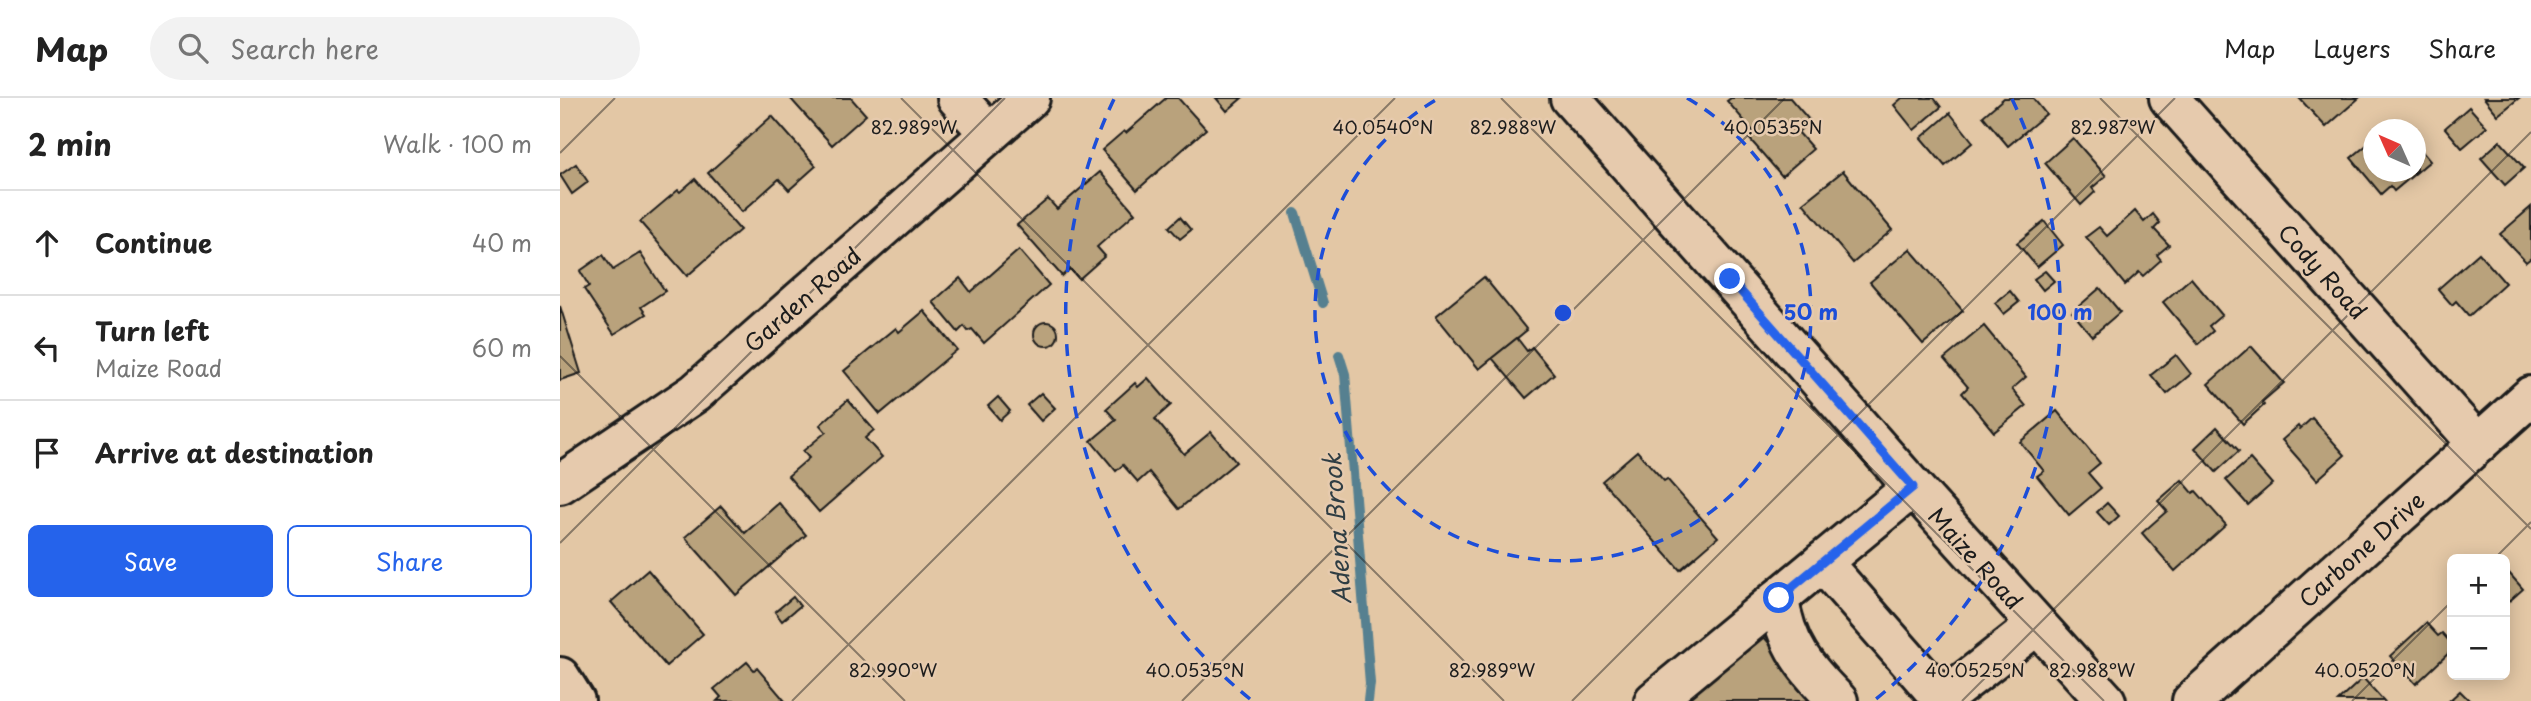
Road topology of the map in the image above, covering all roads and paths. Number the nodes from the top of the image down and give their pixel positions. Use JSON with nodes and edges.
{"nodes":[{"id":1,"x":957,"y":98,"type":"edge"},
{"id":2,"x":1030,"y":98,"type":"edge"},
{"id":3,"x":1570,"y":98,"type":"edge"},
{"id":4,"x":2169,"y":98,"type":"edge"},
{"id":5,"x":989,"y":134,"type":"junction"},
{"id":6,"x":2531,"y":396,"type":"edge"},
{"id":7,"x":2478,"y":444,"type":"junction"},
{"id":8,"x":560,"y":484,"type":"edge"},
{"id":9,"x":1913,"y":487,"type":"junction"},
{"id":10,"x":1822,"y":562,"type":"junction"},
{"id":11,"x":1779,"y":598,"type":"junction"},
{"id":12,"x":2037,"y":625,"type":"junction"},
{"id":13,"x":560,"y":677,"type":"edge"},
{"id":14,"x":1941,"y":700,"type":"edge"},
{"id":15,"x":575,"y":701,"type":"edge"},
{"id":16,"x":1654,"y":701,"type":"edge"},
{"id":17,"x":1838,"y":701,"type":"edge"},
{"id":18,"x":2106,"y":701,"type":"edge"},
{"id":19,"x":2192,"y":701,"type":"edge"}],
"edges":[{"from":1,"to":5,"type":"street"},
{"from":2,"to":5,"type":"street","name":"Garden Road"},
{"from":3,"to":9,"type":"street","name":"Maize Road"},
{"from":4,"to":7,"type":"street","name":"Cody Road"},
{"from":5,"to":8,"type":"street","name":"Garden Road"},
{"from":6,"to":7,"type":"street","name":"Carbone Drive"},
{"from":7,"to":19,"type":"street","name":"Carbone Drive"},
{"from":9,"to":10,"type":"street"},
{"from":9,"to":12,"type":"street","name":"Maize Road"},
{"from":10,"to":11,"type":"street"},
{"from":10,"to":14,"type":"street"},
{"from":11,"to":16,"type":"street"},
{"from":11,"to":17,"type":"street"},
{"from":12,"to":14,"type":"street"},
{"from":12,"to":18,"type":"street","name":"Maize Road"},
{"from":13,"to":15,"type":"street"}]}
